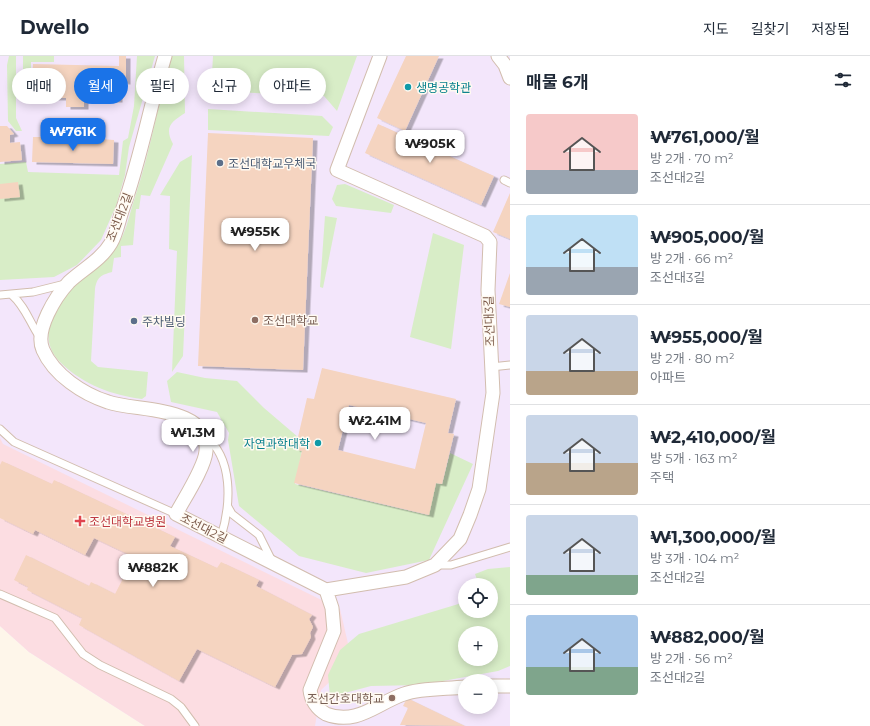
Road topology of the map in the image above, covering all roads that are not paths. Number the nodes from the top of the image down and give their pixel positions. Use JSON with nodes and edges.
{"nodes":[{"id":1,"x":165,"y":56,"type":"edge"},
{"id":2,"x":380,"y":56,"type":"edge"},
{"id":3,"x":498,"y":56,"type":"edge"},
{"id":4,"x":510,"y":78,"type":"edge"},
{"id":5,"x":70,"y":282,"type":"junction"},
{"id":6,"x":0,"y":295,"type":"edge"},
{"id":7,"x":12,"y":295,"type":"junction"},
{"id":8,"x":41,"y":339,"type":"junction"},
{"id":9,"x":510,"y":365,"type":"edge"},
{"id":10,"x":491,"y":366,"type":"junction"},
{"id":11,"x":0,"y":429,"type":"edge"},
{"id":12,"x":202,"y":433,"type":"junction"},
{"id":13,"x":228,"y":507,"type":"junction"},
{"id":14,"x":176,"y":514,"type":"junction"},
{"id":15,"x":221,"y":537,"type":"junction"},
{"id":16,"x":510,"y":547,"type":"edge"},
{"id":17,"x":273,"y":563,"type":"junction"},
{"id":18,"x":435,"y":565,"type":"junction"},
{"id":19,"x":326,"y":590,"type":"junction"},
{"id":20,"x":0,"y":594,"type":"edge"},
{"id":21,"x":498,"y":686,"type":"edge"},
{"id":22,"x":510,"y":686,"type":"edge"},
{"id":23,"x":458,"y":688,"type":"edge"},
{"id":24,"x":195,"y":726,"type":"edge"}],
"edges":[{"from":1,"to":5,"type":"street","name":"조선대2길"},
{"from":2,"to":10,"type":"street","name":"조선대3길"},
{"from":3,"to":4,"type":"street"},
{"from":5,"to":7,"type":"lane"},
{"from":5,"to":8,"type":"street","name":"조선대2길"},
{"from":6,"to":7,"type":"lane"},
{"from":7,"to":8,"type":"lane"},
{"from":8,"to":12,"type":"street"},
{"from":9,"to":10,"type":"lane"},
{"from":10,"to":18,"type":"street","name":"조선대3길"},
{"from":11,"to":14,"type":"lane"},
{"from":12,"to":13,"type":"lane"},
{"from":12,"to":14,"type":"street","name":"조선대2길"},
{"from":13,"to":15,"type":"lane"},
{"from":13,"to":17,"type":"lane"},
{"from":14,"to":15,"type":"street","name":"조선대2길"},
{"from":15,"to":17,"type":"street","name":"조선대2길"},
{"from":16,"to":18,"type":"lane"},
{"from":17,"to":19,"type":"street","name":"조선대2길"},
{"from":18,"to":19,"type":"street","name":"조선대3길"},
{"from":19,"to":23,"type":"street"},
{"from":20,"to":24,"type":"lane"},
{"from":21,"to":22,"type":"street"}]}
